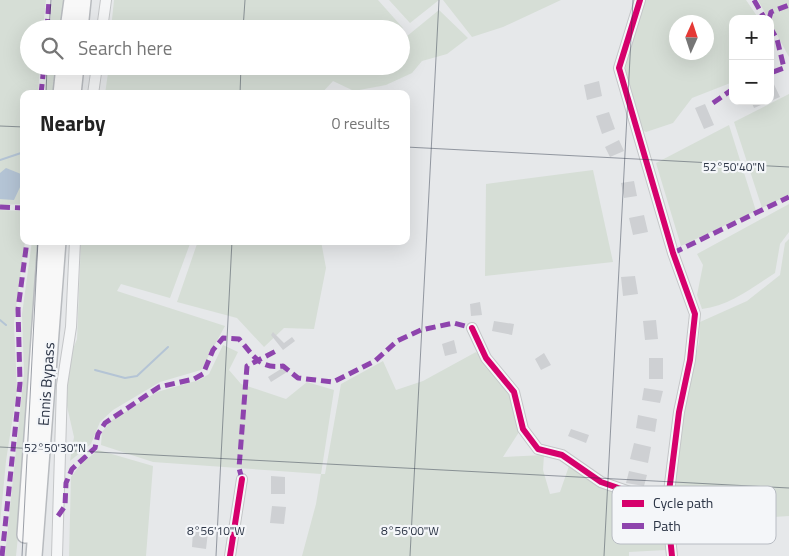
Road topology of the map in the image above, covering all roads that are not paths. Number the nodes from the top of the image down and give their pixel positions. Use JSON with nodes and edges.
{"nodes":[{"id":1,"x":72,"y":0,"type":"edge"},
{"id":2,"x":83,"y":0,"type":"edge"},
{"id":3,"x":106,"y":0,"type":"edge"},
{"id":4,"x":640,"y":0,"type":"edge"},
{"id":5,"x":69,"y":20,"type":"edge"},
{"id":6,"x":81,"y":20,"type":"edge"},
{"id":7,"x":103,"y":20,"type":"edge"},
{"id":8,"x":63,"y":75,"type":"edge"},
{"id":9,"x":75,"y":75,"type":"edge"},
{"id":10,"x":96,"y":75,"type":"edge"},
{"id":11,"x":61,"y":90,"type":"edge"},
{"id":12,"x":73,"y":90,"type":"edge"},
{"id":13,"x":94,"y":90,"type":"edge"},
{"id":14,"x":46,"y":245,"type":"edge"},
{"id":15,"x":58,"y":245,"type":"edge"},
{"id":16,"x":75,"y":245,"type":"edge"},
{"id":17,"x":472,"y":328,"type":"dead end"},
{"id":18,"x":242,"y":479,"type":"dead end"},
{"id":19,"x":613,"y":486,"type":"edge"},
{"id":20,"x":670,"y":486,"type":"edge"},
{"id":21,"x":24,"y":556,"type":"edge"},
{"id":22,"x":34,"y":556,"type":"edge"},
{"id":23,"x":57,"y":556,"type":"edge"},
{"id":24,"x":230,"y":556,"type":"edge"}],
"edges":[{"from":1,"to":5,"type":"highway"},
{"from":2,"to":6,"type":"highway"},
{"from":3,"to":7,"type":"street"},
{"from":4,"to":20,"type":"street"},
{"from":8,"to":11,"type":"highway"},
{"from":9,"to":12,"type":"highway"},
{"from":10,"to":13,"type":"street"},
{"from":14,"to":21,"type":"highway","name":"Ennis Bypass"},
{"from":15,"to":22,"type":"highway","name":"Ennis Bypass"},
{"from":16,"to":23,"type":"street"},
{"from":17,"to":19,"type":"street"},
{"from":18,"to":24,"type":"street"}]}
